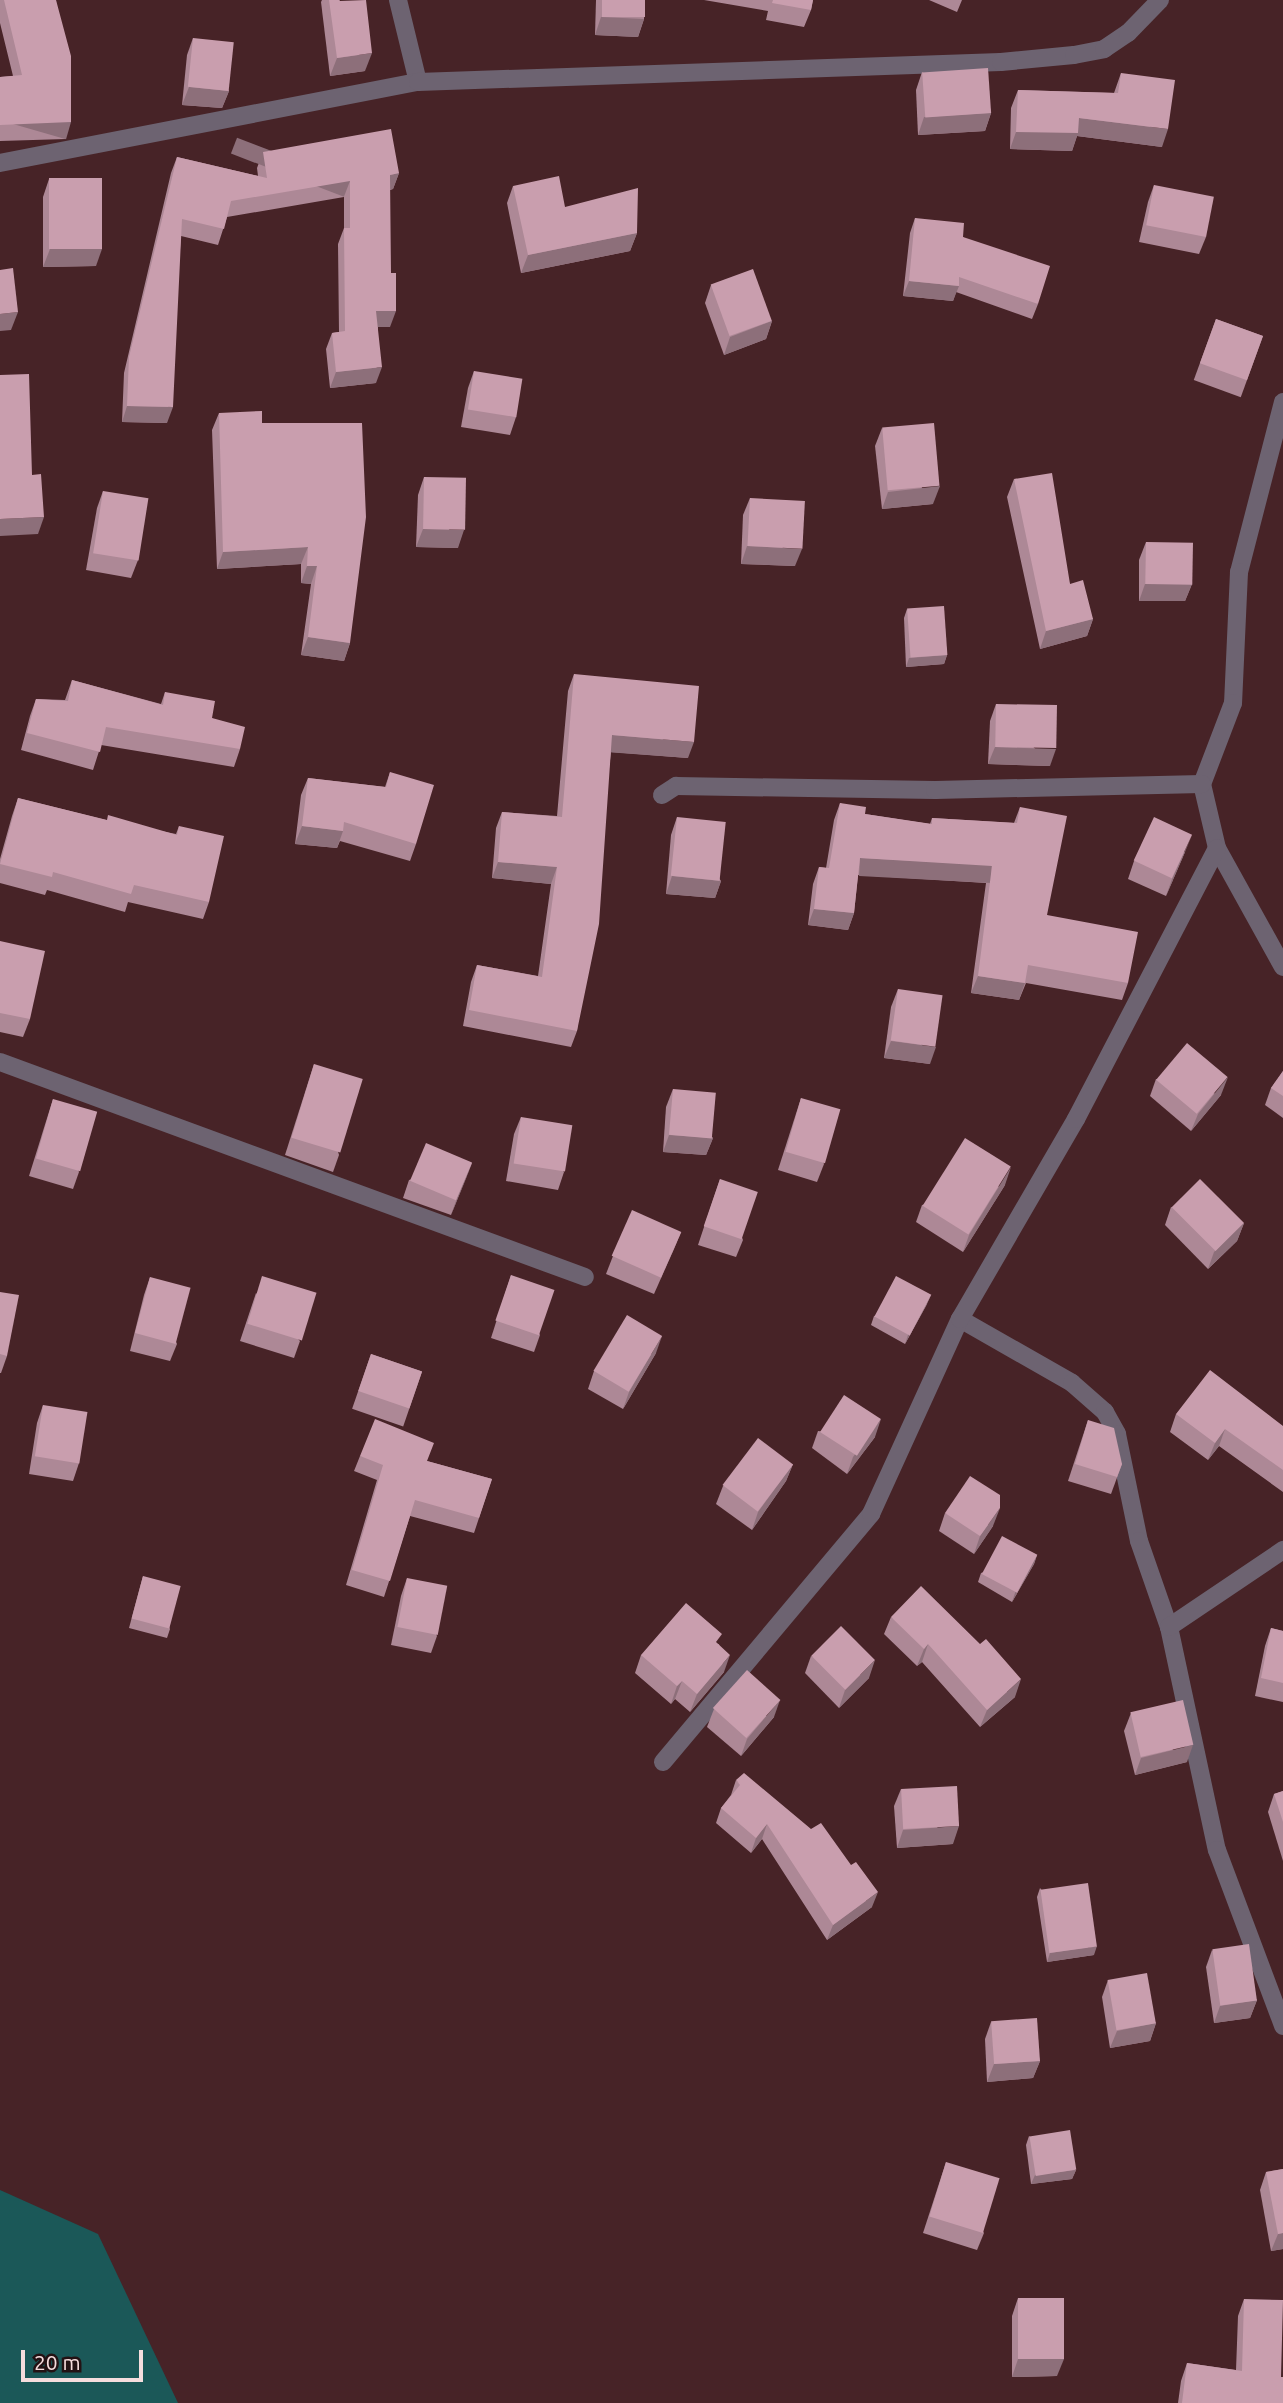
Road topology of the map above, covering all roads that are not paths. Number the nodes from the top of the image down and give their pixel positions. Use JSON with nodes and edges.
{"nodes":[{"id":1,"x":398,"y":0,"type":"edge"},
{"id":2,"x":1160,"y":0,"type":"edge"},
{"id":3,"x":418,"y":82,"type":"junction"},
{"id":4,"x":0,"y":163,"type":"edge"},
{"id":5,"x":1283,"y":402,"type":"edge"},
{"id":6,"x":1202,"y":784,"type":"junction"},
{"id":7,"x":662,"y":795,"type":"dead end"},
{"id":8,"x":1217,"y":848,"type":"junction"},
{"id":9,"x":1283,"y":967,"type":"edge"},
{"id":10,"x":0,"y":1062,"type":"edge"},
{"id":11,"x":585,"y":1277,"type":"dead end"},
{"id":12,"x":960,"y":1319,"type":"junction"},
{"id":13,"x":1283,"y":1550,"type":"edge"},
{"id":14,"x":1169,"y":1627,"type":"junction"},
{"id":15,"x":663,"y":1762,"type":"dead end"},
{"id":16,"x":1283,"y":2026,"type":"edge"}],
"edges":[{"from":1,"to":3,"type":"street"},
{"from":2,"to":3,"type":"street"},
{"from":3,"to":4,"type":"street"},
{"from":5,"to":6,"type":"street"},
{"from":6,"to":7,"type":"street"},
{"from":6,"to":8,"type":"street"},
{"from":8,"to":9,"type":"street"},
{"from":8,"to":12,"type":"street"},
{"from":10,"to":11,"type":"street"},
{"from":12,"to":14,"type":"street"},
{"from":12,"to":15,"type":"street"},
{"from":13,"to":14,"type":"street"},
{"from":14,"to":16,"type":"street"}]}
